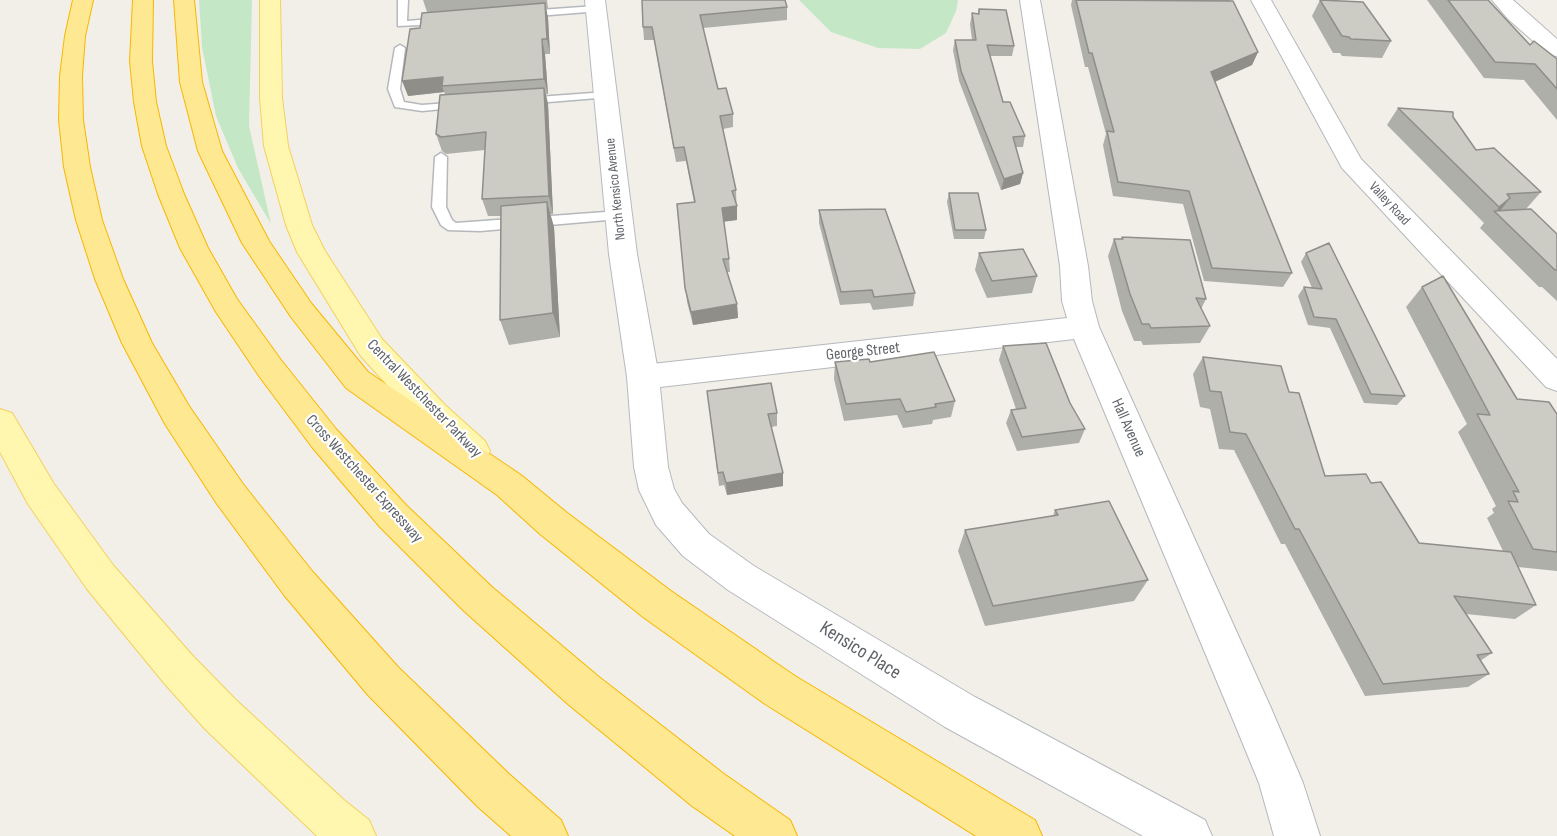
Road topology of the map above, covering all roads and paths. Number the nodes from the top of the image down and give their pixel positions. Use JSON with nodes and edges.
{"nodes":[{"id":1,"x":83,"y":0,"type":"edge"},
{"id":2,"x":143,"y":0,"type":"edge"},
{"id":3,"x":184,"y":0,"type":"edge"},
{"id":4,"x":270,"y":0,"type":"edge"},
{"id":5,"x":403,"y":0,"type":"edge"},
{"id":6,"x":1029,"y":0,"type":"edge"},
{"id":7,"x":1261,"y":0,"type":"edge"},
{"id":8,"x":1502,"y":0,"type":"edge"},
{"id":9,"x":595,"y":4,"type":"edge"},
{"id":10,"x":516,"y":15,"type":"edge"},
{"id":11,"x":459,"y":20,"type":"edge"},
{"id":12,"x":400,"y":48,"type":"dead end"},
{"id":13,"x":1557,"y":50,"type":"edge"},
{"id":14,"x":606,"y":95,"type":"junction"},
{"id":15,"x":514,"y":102,"type":"edge"},
{"id":16,"x":468,"y":105,"type":"edge"},
{"id":17,"x":441,"y":157,"type":"dead end"},
{"id":18,"x":619,"y":215,"type":"junction"},
{"id":19,"x":1084,"y":327,"type":"junction"},
{"id":20,"x":643,"y":377,"type":"junction"},
{"id":21,"x":1557,"y":380,"type":"edge"},
{"id":22,"x":0,"y":422,"type":"edge"},
{"id":23,"x":509,"y":485,"type":"junction"},
{"id":24,"x":353,"y":836,"type":"edge"},
{"id":25,"x":545,"y":836,"type":"edge"},
{"id":26,"x":774,"y":836,"type":"edge"},
{"id":27,"x":1019,"y":836,"type":"edge"},
{"id":28,"x":1189,"y":836,"type":"edge"},
{"id":29,"x":1297,"y":836,"type":"edge"}],
"edges":[{"from":1,"to":25,"type":"highway"},
{"from":2,"to":26,"type":"highway","name":"Cross Westchester Expressway"},
{"from":3,"to":23,"type":"highway"},
{"from":4,"to":23,"type":"main road","name":"Central Westchester Parkway"},
{"from":5,"to":11,"type":"lane"},
{"from":6,"to":19,"type":"street","name":"Hall Avenue"},
{"from":7,"to":21,"type":"street","name":"Valley Road"},
{"from":8,"to":13,"type":"street"},
{"from":9,"to":10,"type":"lane"},
{"from":9,"to":14,"type":"street","name":"North Kensico Avenue"},
{"from":12,"to":16,"type":"lane"},
{"from":14,"to":15,"type":"lane"},
{"from":14,"to":18,"type":"street","name":"North Kensico Avenue"},
{"from":17,"to":18,"type":"lane"},
{"from":18,"to":20,"type":"street","name":"North Kensico Avenue"},
{"from":19,"to":20,"type":"street","name":"George Street"},
{"from":19,"to":29,"type":"street","name":"Hall Avenue"},
{"from":20,"to":28,"type":"street","name":"Kensico Place"},
{"from":22,"to":24,"type":"main road"},
{"from":23,"to":27,"type":"highway"}]}
